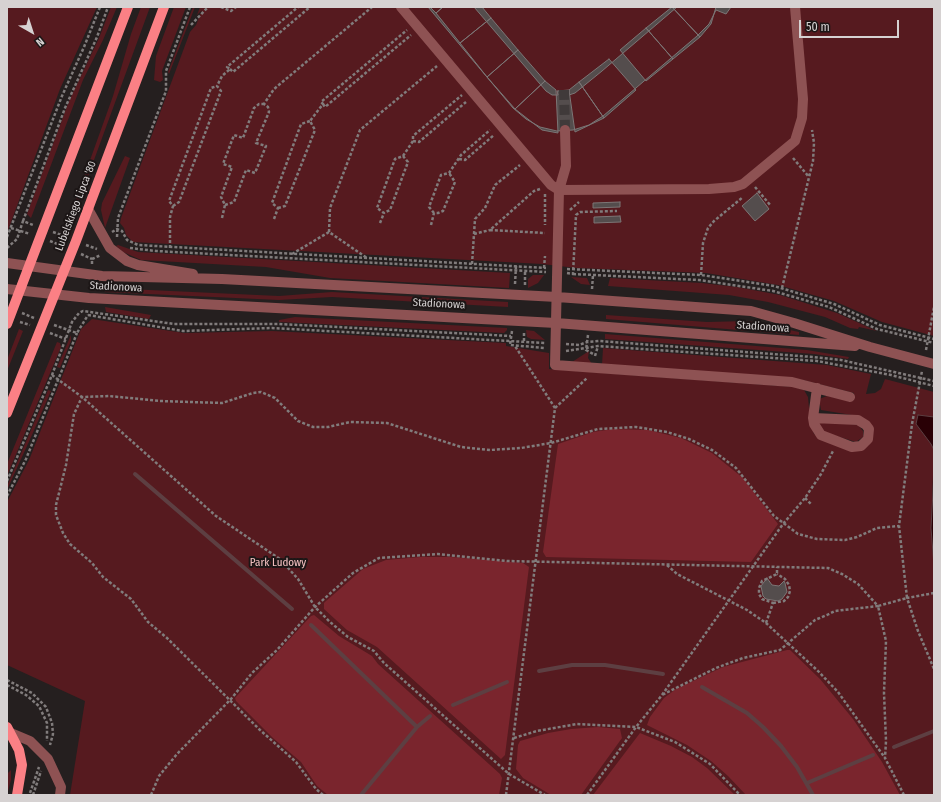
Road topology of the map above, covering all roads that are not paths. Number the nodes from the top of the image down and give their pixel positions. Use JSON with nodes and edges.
{"nodes":[{"id":1,"x":128,"y":7,"type":"edge"},
{"id":2,"x":164,"y":7,"type":"edge"},
{"id":3,"x":401,"y":7,"type":"edge"},
{"id":4,"x":795,"y":7,"type":"edge"},
{"id":5,"x":565,"y":130,"type":"tunnel mouth"},
{"id":6,"x":559,"y":190,"type":"junction"},
{"id":7,"x":88,"y":209,"type":"junction"},
{"id":8,"x":7,"y":263,"type":"edge"},
{"id":9,"x":29,"y":267,"type":"junction"},
{"id":10,"x":63,"y":271,"type":"junction"},
{"id":11,"x":222,"y":279,"type":"junction"},
{"id":12,"x":7,"y":289,"type":"edge"},
{"id":13,"x":21,"y":290,"type":"junction"},
{"id":14,"x":55,"y":294,"type":"junction"},
{"id":15,"x":557,"y":297,"type":"junction"},
{"id":16,"x":556,"y":323,"type":"junction"},
{"id":17,"x":7,"y":324,"type":"edge"},
{"id":18,"x":870,"y":348,"type":"junction"},
{"id":19,"x":934,"y":364,"type":"edge"},
{"id":20,"x":817,"y":388,"type":"junction"},
{"id":21,"x":850,"y":397,"type":"dead end"},
{"id":22,"x":7,"y":413,"type":"edge"},
{"id":23,"x":813,"y":418,"type":"junction"},
{"id":24,"x":9,"y":730,"type":"edge"},
{"id":25,"x":17,"y":795,"type":"edge"},
{"id":26,"x":60,"y":795,"type":"edge"}],
"edges":[{"from":1,"to":9,"type":"main road","name":"Lubelskiego Lipca '80"},
{"from":2,"to":7,"type":"main road","name":"Lubelskiego Lipca '80"},
{"from":3,"to":6,"type":"street"},
{"from":4,"to":6,"type":"street"},
{"from":5,"to":6,"type":"street"},
{"from":6,"to":15,"type":"street"},
{"from":7,"to":10,"type":"main road","name":"Lubelskiego Lipca '80"},
{"from":7,"to":11,"type":"street","name":"Stadionowa"},
{"from":8,"to":9,"type":"street","name":"Stadionowa"},
{"from":9,"to":10,"type":"street","name":"Stadionowa"},
{"from":9,"to":13,"type":"main road","name":"Lubelskiego Lipca '80"},
{"from":10,"to":11,"type":"street","name":"Stadionowa"},
{"from":10,"to":14,"type":"main road","name":"Lubelskiego Lipca '80"},
{"from":11,"to":15,"type":"street","name":"Stadionowa"},
{"from":12,"to":13,"type":"street","name":"Stadionowa"},
{"from":13,"to":14,"type":"street","name":"Stadionowa"},
{"from":13,"to":17,"type":"main road","name":"Lubelskiego Lipca '80"},
{"from":14,"to":16,"type":"street","name":"Stadionowa"},
{"from":14,"to":22,"type":"main road","name":"Lubelskiego Lipca '80"},
{"from":15,"to":16,"type":"street"},
{"from":15,"to":18,"type":"street","name":"Stadionowa"},
{"from":16,"to":18,"type":"street","name":"Stadionowa"},
{"from":16,"to":20,"type":"street"},
{"from":18,"to":19,"type":"street","name":"Stadionowa"},
{"from":20,"to":21,"type":"street"},
{"from":20,"to":23,"type":"street"},
{"from":23,"to":23,"type":"street"},
{"from":24,"to":25,"type":"main road"},
{"from":24,"to":26,"type":"street"}]}
